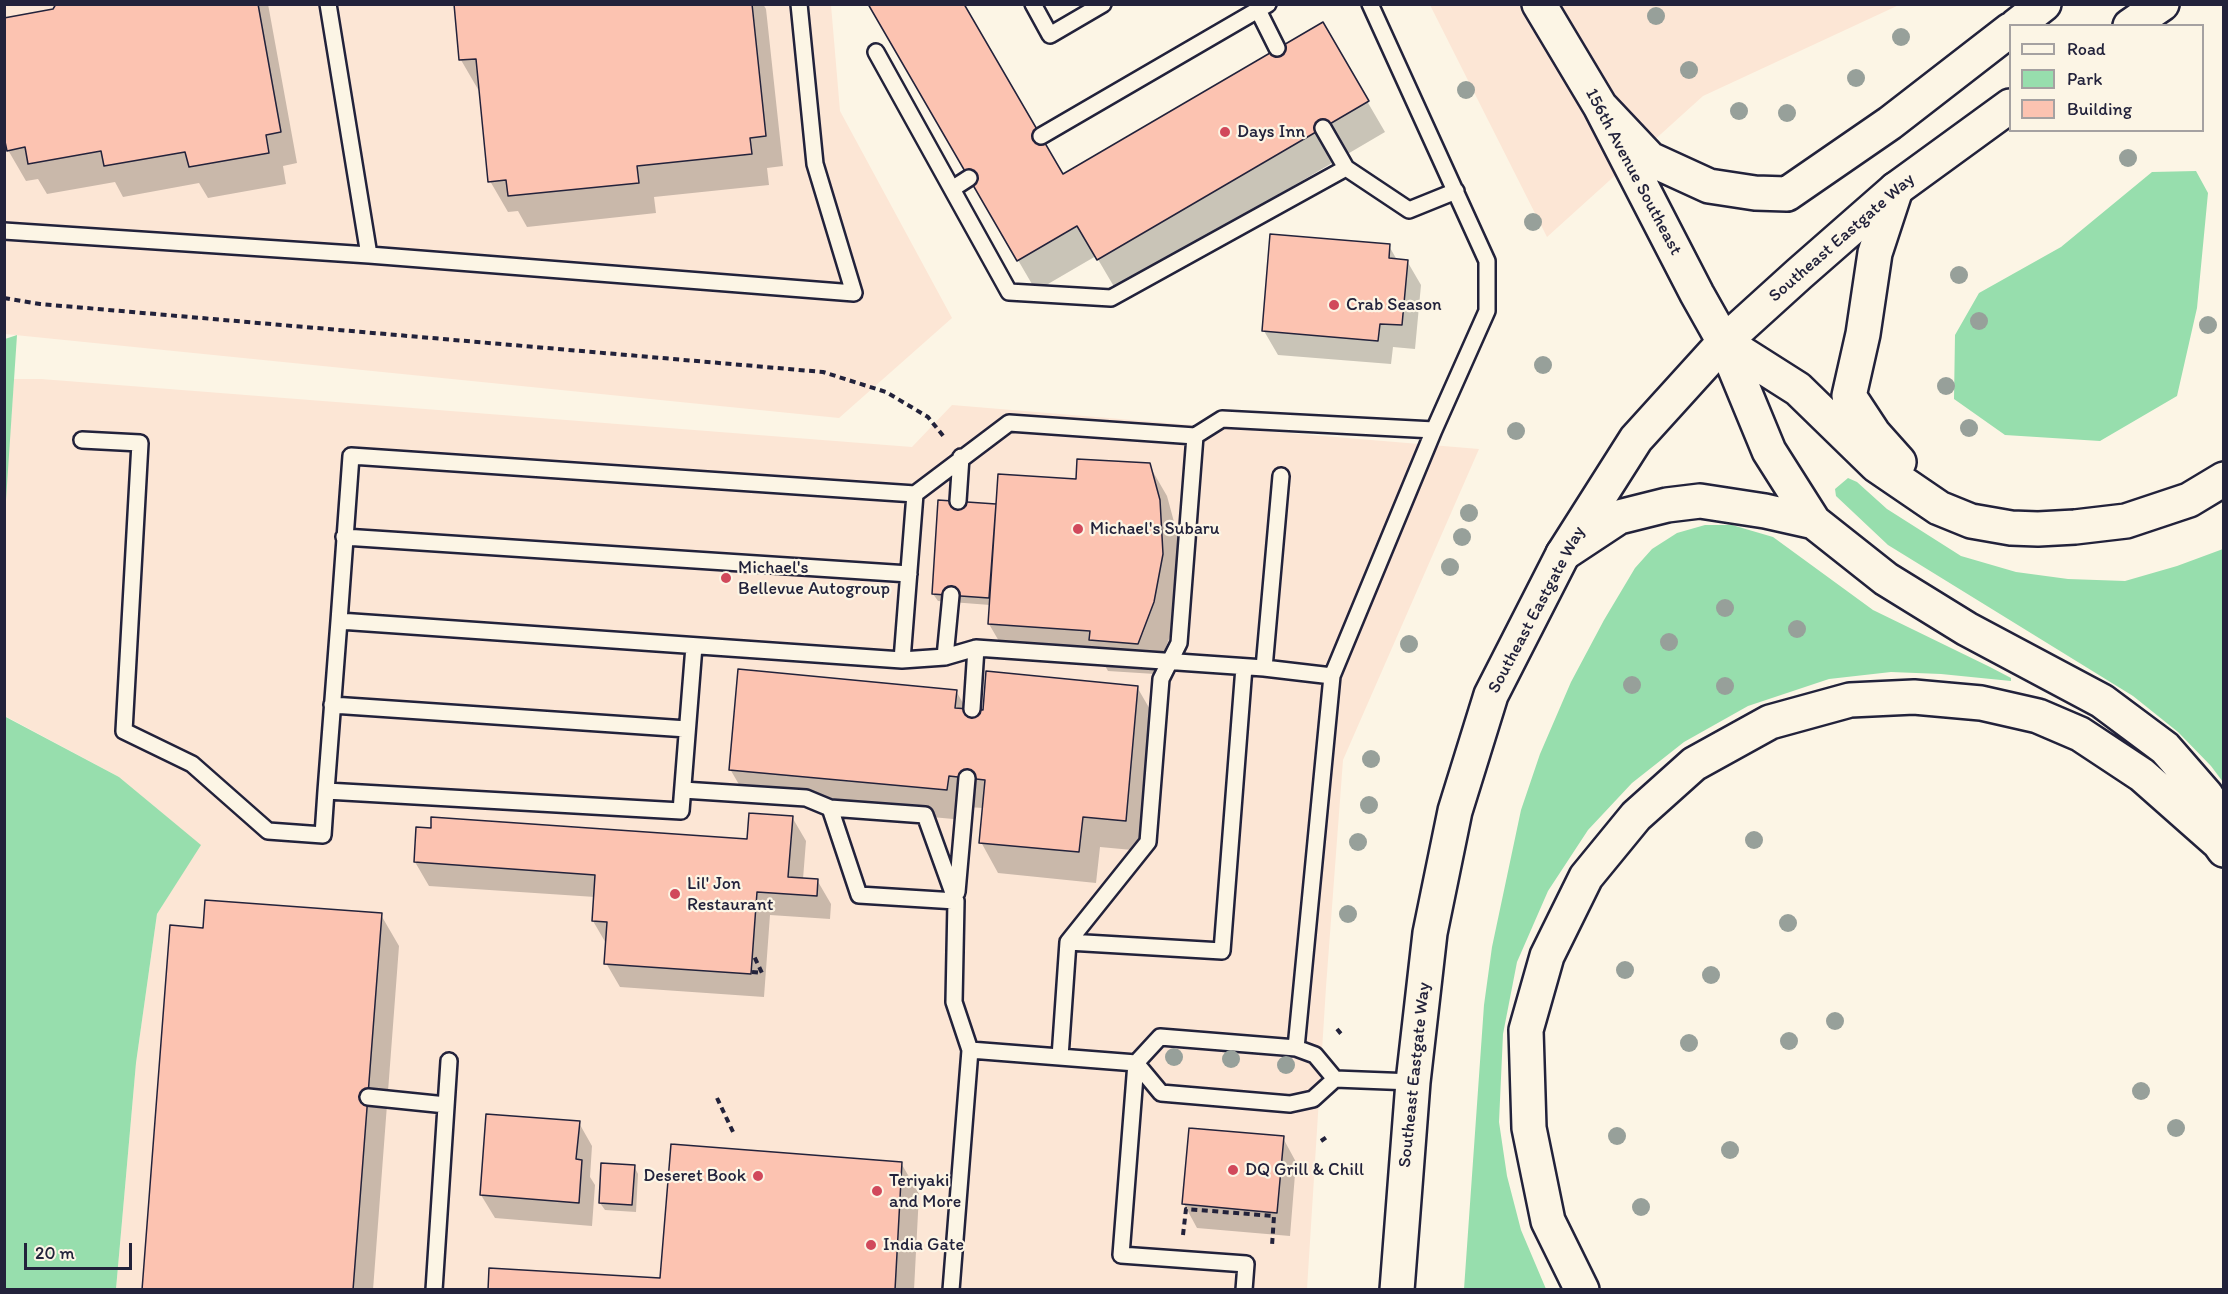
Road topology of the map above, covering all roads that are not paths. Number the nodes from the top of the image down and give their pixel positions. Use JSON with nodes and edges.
{"nodes":[{"id":1,"x":328,"y":4,"type":"edge"},
{"id":2,"x":799,"y":4,"type":"edge"},
{"id":3,"x":1033,"y":4,"type":"edge"},
{"id":4,"x":1102,"y":4,"type":"edge"},
{"id":5,"x":1370,"y":4,"type":"edge"},
{"id":6,"x":1539,"y":4,"type":"edge"},
{"id":7,"x":2043,"y":4,"type":"edge"},
{"id":8,"x":2162,"y":4,"type":"edge"},
{"id":9,"x":1263,"y":8,"type":"edge"},
{"id":10,"x":2018,"y":24,"type":"edge"},
{"id":11,"x":2133,"y":24,"type":"edge"},
{"id":12,"x":2009,"y":31,"type":"edge"},
{"id":13,"x":1277,"y":48,"type":"dead end"},
{"id":14,"x":876,"y":52,"type":"dead end"},
{"id":15,"x":1600,"y":106,"type":"junction"},
{"id":16,"x":2009,"y":107,"type":"edge"},
{"id":17,"x":1323,"y":128,"type":"dead end"},
{"id":18,"x":1041,"y":136,"type":"dead end"},
{"id":19,"x":1346,"y":168,"type":"junction"},
{"id":20,"x":969,"y":178,"type":"dead end"},
{"id":21,"x":952,"y":189,"type":"junction"},
{"id":22,"x":1896,"y":189,"type":"junction"},
{"id":23,"x":1456,"y":191,"type":"junction"},
{"id":24,"x":4,"y":231,"type":"edge"},
{"id":25,"x":369,"y":255,"type":"junction"},
{"id":26,"x":1724,"y":342,"type":"junction"},
{"id":27,"x":1434,"y":430,"type":"junction"},
{"id":28,"x":1195,"y":436,"type":"junction"},
{"id":29,"x":82,"y":440,"type":"dead end"},
{"id":30,"x":961,"y":457,"type":"junction"},
{"id":31,"x":1281,"y":476,"type":"dead end"},
{"id":32,"x":2223,"y":479,"type":"edge"},
{"id":33,"x":915,"y":494,"type":"junction"},
{"id":34,"x":958,"y":501,"type":"dead end"},
{"id":35,"x":1940,"y":508,"type":"junction"},
{"id":36,"x":1814,"y":522,"type":"junction"},
{"id":37,"x":344,"y":537,"type":"junction"},
{"id":38,"x":1563,"y":554,"type":"junction"},
{"id":39,"x":909,"y":574,"type":"junction"},
{"id":40,"x":951,"y":595,"type":"dead end"},
{"id":41,"x":339,"y":621,"type":"junction"},
{"id":42,"x":694,"y":645,"type":"junction"},
{"id":43,"x":976,"y":648,"type":"junction"},
{"id":44,"x":945,"y":657,"type":"junction"},
{"id":45,"x":902,"y":660,"type":"junction"},
{"id":46,"x":1170,"y":662,"type":"junction"},
{"id":47,"x":1244,"y":667,"type":"junction"},
{"id":48,"x":1264,"y":668,"type":"junction"},
{"id":49,"x":1332,"y":676,"type":"junction"},
{"id":50,"x":332,"y":705,"type":"junction"},
{"id":51,"x":972,"y":709,"type":"dead end"},
{"id":52,"x":687,"y":729,"type":"junction"},
{"id":53,"x":967,"y":778,"type":"dead end"},
{"id":54,"x":682,"y":790,"type":"junction"},
{"id":55,"x":326,"y":791,"type":"junction"},
{"id":56,"x":830,"y":808,"type":"junction"},
{"id":57,"x":2223,"y":825,"type":"edge"},
{"id":58,"x":2223,"y":850,"type":"edge"},
{"id":59,"x":956,"y":901,"type":"junction"},
{"id":60,"x":1068,"y":942,"type":"junction"},
{"id":61,"x":1296,"y":1048,"type":"junction"},
{"id":62,"x":970,"y":1050,"type":"junction"},
{"id":63,"x":1060,"y":1057,"type":"junction"},
{"id":64,"x":449,"y":1061,"type":"dead end"},
{"id":65,"x":1136,"y":1063,"type":"junction"},
{"id":66,"x":1335,"y":1079,"type":"junction"},
{"id":67,"x":1413,"y":1082,"type":"junction"},
{"id":68,"x":368,"y":1097,"type":"dead end"},
{"id":69,"x":446,"y":1104,"type":"junction"},
{"id":70,"x":434,"y":1290,"type":"edge"},
{"id":71,"x":951,"y":1290,"type":"edge"},
{"id":72,"x":1244,"y":1290,"type":"edge"},
{"id":73,"x":1396,"y":1290,"type":"edge"},
{"id":74,"x":1582,"y":1290,"type":"edge"}],
"edges":[{"from":1,"to":25,"type":"lane"},
{"from":2,"to":25,"type":"lane"},
{"from":3,"to":4,"type":"lane"},
{"from":5,"to":23,"type":"lane"},
{"from":6,"to":15,"type":"main road","name":"156th Avenue Southeast"},
{"from":7,"to":10,"type":"main road"},
{"from":8,"to":11,"type":"main road"},
{"from":9,"to":13,"type":"lane"},
{"from":9,"to":18,"type":"lane"},
{"from":12,"to":15,"type":"main road"},
{"from":14,"to":21,"type":"lane"},
{"from":15,"to":26,"type":"main road","name":"156th Avenue Southeast"},
{"from":16,"to":22,"type":"main road","name":"Southeast Eastgate Way"},
{"from":17,"to":19,"type":"lane"},
{"from":19,"to":21,"type":"lane"},
{"from":19,"to":23,"type":"lane"},
{"from":20,"to":21,"type":"lane"},
{"from":22,"to":26,"type":"main road","name":"Southeast Eastgate Way"},
{"from":22,"to":35,"type":"main road"},
{"from":23,"to":27,"type":"lane"},
{"from":24,"to":25,"type":"lane"},
{"from":26,"to":35,"type":"main road"},
{"from":26,"to":36,"type":"main road","name":"156th Avenue Southeast"},
{"from":26,"to":38,"type":"main road","name":"Southeast Eastgate Way"},
{"from":27,"to":28,"type":"lane"},
{"from":27,"to":49,"type":"lane"},
{"from":28,"to":30,"type":"lane"},
{"from":28,"to":46,"type":"lane"},
{"from":29,"to":55,"type":"lane"},
{"from":30,"to":33,"type":"lane"},
{"from":30,"to":34,"type":"lane"},
{"from":31,"to":48,"type":"lane"},
{"from":32,"to":35,"type":"main road"},
{"from":33,"to":37,"type":"lane"},
{"from":33,"to":39,"type":"lane"},
{"from":36,"to":38,"type":"main road"},
{"from":36,"to":57,"type":"main road"},
{"from":37,"to":39,"type":"lane"},
{"from":37,"to":41,"type":"lane"},
{"from":38,"to":67,"type":"main road","name":"Southeast Eastgate Way"},
{"from":39,"to":45,"type":"lane"},
{"from":40,"to":44,"type":"lane"},
{"from":41,"to":42,"type":"lane"},
{"from":41,"to":50,"type":"lane"},
{"from":42,"to":45,"type":"lane"},
{"from":42,"to":52,"type":"lane"},
{"from":43,"to":44,"type":"lane"},
{"from":43,"to":46,"type":"lane"},
{"from":43,"to":51,"type":"lane"},
{"from":44,"to":45,"type":"lane"},
{"from":46,"to":47,"type":"lane"},
{"from":46,"to":60,"type":"lane"},
{"from":47,"to":48,"type":"lane"},
{"from":47,"to":60,"type":"lane"},
{"from":48,"to":49,"type":"lane"},
{"from":49,"to":61,"type":"lane"},
{"from":50,"to":52,"type":"lane"},
{"from":50,"to":55,"type":"lane"},
{"from":52,"to":54,"type":"lane"},
{"from":53,"to":59,"type":"lane"},
{"from":54,"to":55,"type":"lane"},
{"from":54,"to":56,"type":"lane"},
{"from":56,"to":59,"type":"lane"},
{"from":56,"to":59,"type":"lane"},
{"from":58,"to":74,"type":"main road"},
{"from":59,"to":62,"type":"lane"},
{"from":60,"to":63,"type":"lane"},
{"from":61,"to":65,"type":"lane"},
{"from":61,"to":66,"type":"lane"},
{"from":62,"to":63,"type":"lane"},
{"from":62,"to":71,"type":"lane"},
{"from":63,"to":65,"type":"lane"},
{"from":64,"to":69,"type":"lane"},
{"from":65,"to":66,"type":"lane"},
{"from":65,"to":72,"type":"lane"},
{"from":66,"to":67,"type":"lane"},
{"from":67,"to":73,"type":"main road","name":"Southeast Eastgate Way"},
{"from":68,"to":69,"type":"lane"},
{"from":69,"to":70,"type":"lane"}]}
